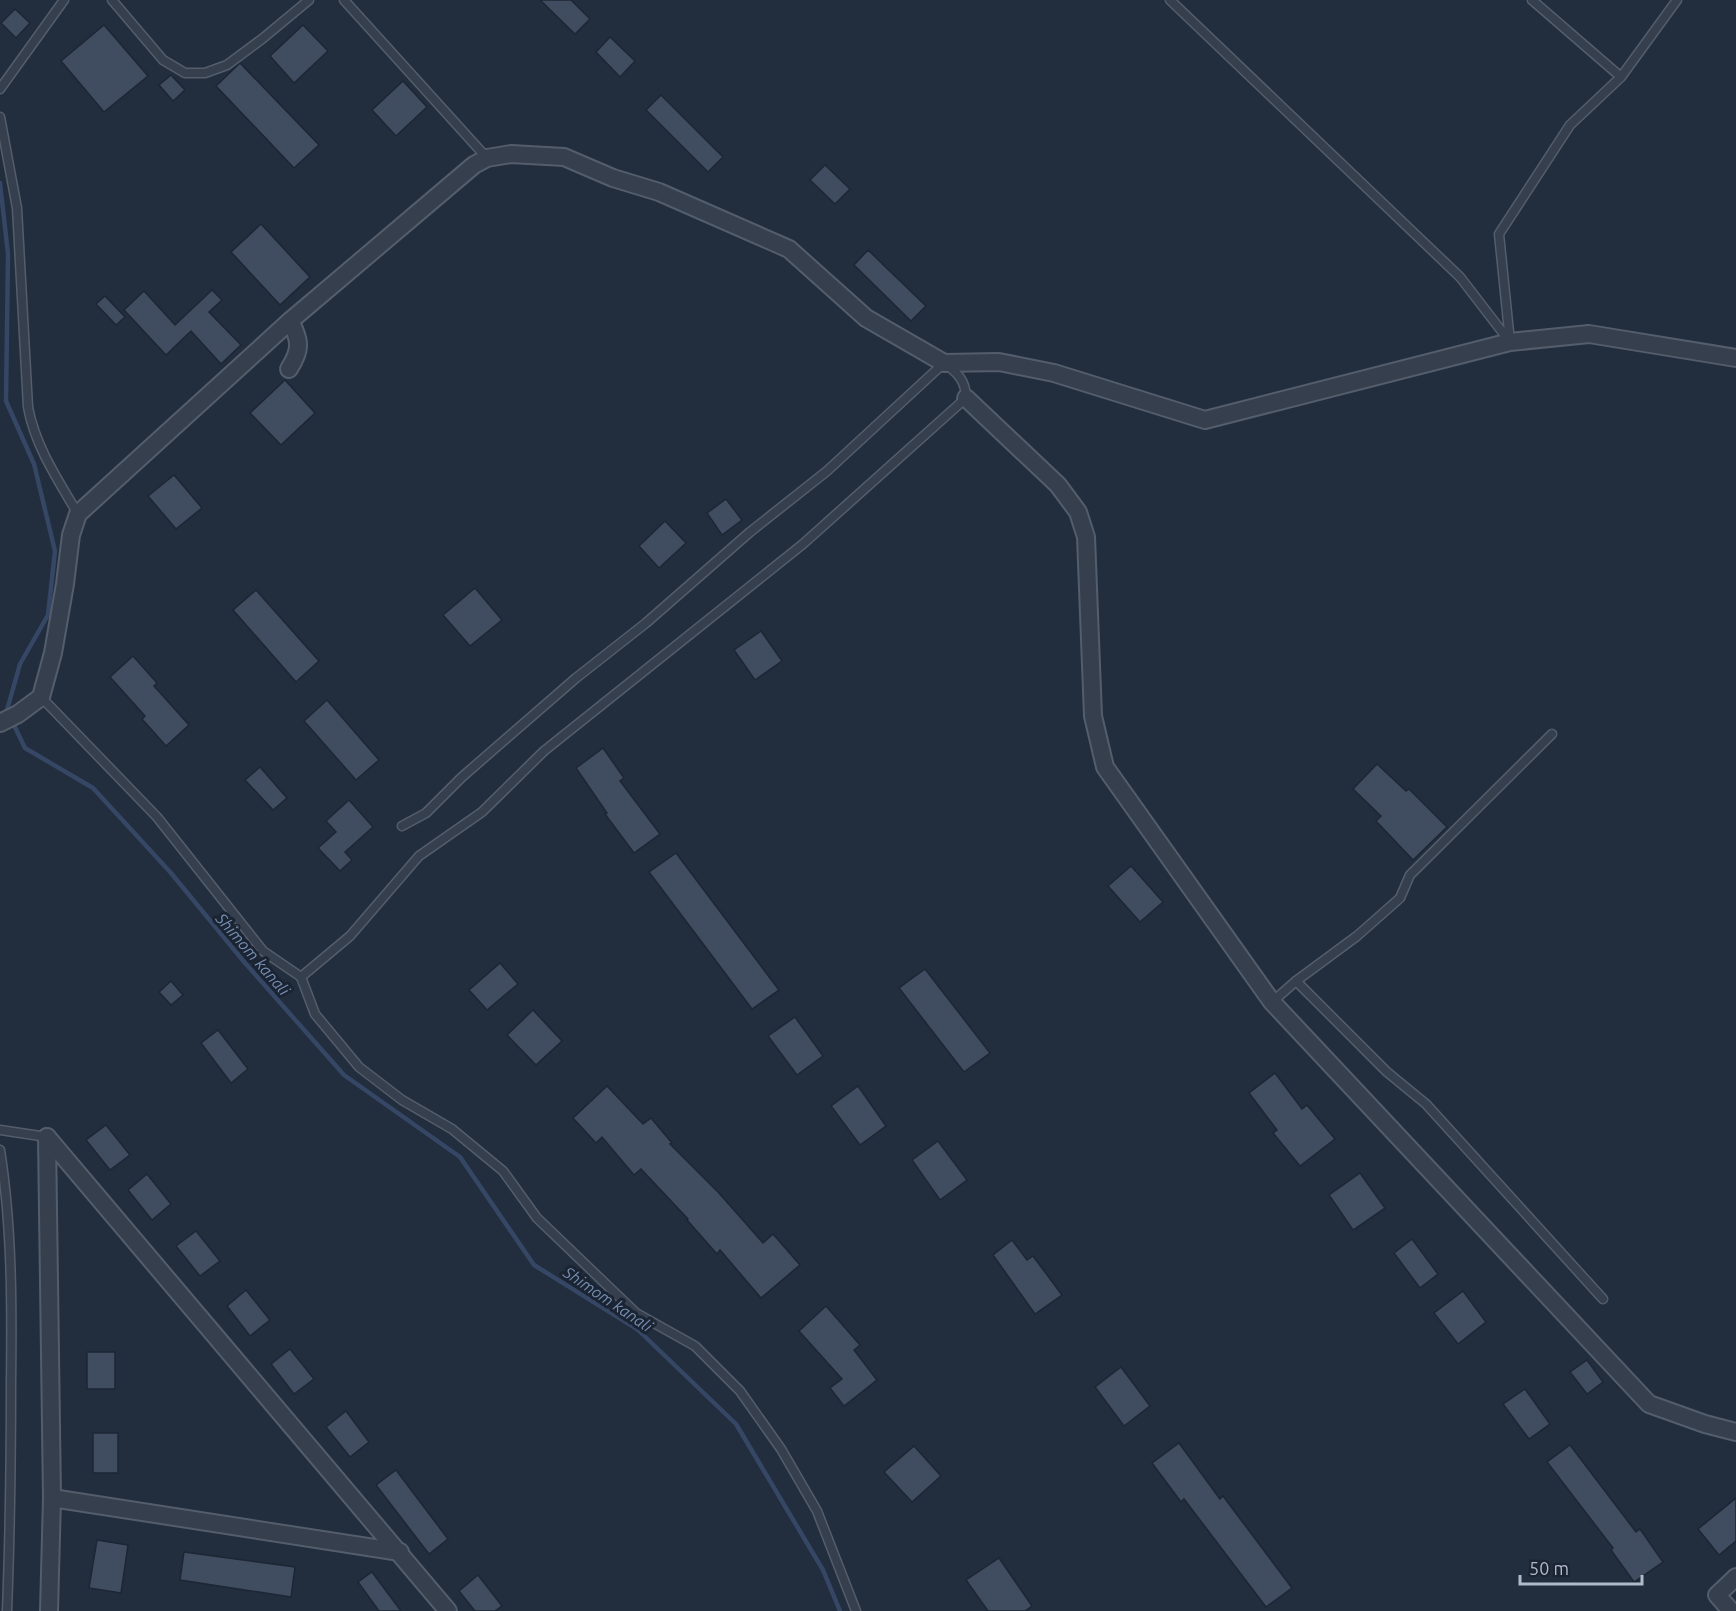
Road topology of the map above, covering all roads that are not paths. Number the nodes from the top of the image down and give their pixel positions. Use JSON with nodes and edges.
{"nodes":[{"id":1,"x":64,"y":0,"type":"edge"},
{"id":2,"x":112,"y":0,"type":"edge"},
{"id":3,"x":309,"y":0,"type":"edge"},
{"id":4,"x":344,"y":0,"type":"edge"},
{"id":5,"x":1170,"y":0,"type":"edge"},
{"id":6,"x":1532,"y":0,"type":"edge"},
{"id":7,"x":1677,"y":0,"type":"edge"},
{"id":8,"x":1621,"y":77,"type":"junction"},
{"id":9,"x":0,"y":89,"type":"edge"},
{"id":10,"x":0,"y":117,"type":"edge"},
{"id":11,"x":487,"y":158,"type":"junction"},
{"id":12,"x":290,"y":321,"type":"junction"},
{"id":13,"x":1510,"y":342,"type":"junction"},
{"id":14,"x":1736,"y":357,"type":"edge"},
{"id":15,"x":944,"y":363,"type":"junction"},
{"id":16,"x":289,"y":369,"type":"dead end"},
{"id":17,"x":966,"y":398,"type":"junction"},
{"id":18,"x":78,"y":514,"type":"junction"},
{"id":19,"x":41,"y":697,"type":"junction"},
{"id":20,"x":0,"y":723,"type":"edge"},
{"id":21,"x":1552,"y":734,"type":"dead end"},
{"id":22,"x":402,"y":826,"type":"dead end"},
{"id":23,"x":300,"y":977,"type":"junction"},
{"id":24,"x":1296,"y":981,"type":"junction"},
{"id":25,"x":1272,"y":1002,"type":"junction"},
{"id":26,"x":0,"y":1130,"type":"edge"},
{"id":27,"x":47,"y":1137,"type":"junction"},
{"id":28,"x":0,"y":1150,"type":"edge"},
{"id":29,"x":1603,"y":1299,"type":"dead end"},
{"id":30,"x":1736,"y":1432,"type":"edge"},
{"id":31,"x":52,"y":1498,"type":"junction"},
{"id":32,"x":400,"y":1552,"type":"junction"},
{"id":33,"x":1736,"y":1577,"type":"edge"},
{"id":34,"x":7,"y":1611,"type":"edge"},
{"id":35,"x":49,"y":1611,"type":"edge"},
{"id":36,"x":448,"y":1611,"type":"edge"},
{"id":37,"x":856,"y":1611,"type":"edge"},
{"id":38,"x":1731,"y":1611,"type":"edge"}],
"edges":[{"from":1,"to":9,"type":"lane"},
{"from":2,"to":3,"type":"lane"},
{"from":4,"to":11,"type":"lane"},
{"from":5,"to":13,"type":"lane"},
{"from":6,"to":8,"type":"lane"},
{"from":7,"to":8,"type":"lane"},
{"from":8,"to":13,"type":"lane"},
{"from":10,"to":18,"type":"lane"},
{"from":11,"to":12,"type":"street"},
{"from":11,"to":15,"type":"street"},
{"from":12,"to":16,"type":"street"},
{"from":12,"to":18,"type":"street"},
{"from":13,"to":14,"type":"street"},
{"from":13,"to":15,"type":"street"},
{"from":15,"to":17,"type":"lane"},
{"from":15,"to":22,"type":"lane"},
{"from":17,"to":23,"type":"lane"},
{"from":17,"to":25,"type":"street"},
{"from":18,"to":19,"type":"street"},
{"from":19,"to":20,"type":"street"},
{"from":19,"to":23,"type":"lane"},
{"from":21,"to":24,"type":"lane"},
{"from":23,"to":37,"type":"lane"},
{"from":24,"to":25,"type":"lane"},
{"from":24,"to":29,"type":"lane"},
{"from":25,"to":30,"type":"street"},
{"from":26,"to":27,"type":"lane"},
{"from":27,"to":31,"type":"street"},
{"from":27,"to":32,"type":"street"},
{"from":28,"to":34,"type":"lane"},
{"from":31,"to":32,"type":"street"},
{"from":31,"to":35,"type":"street"},
{"from":32,"to":36,"type":"street"},
{"from":33,"to":38,"type":"street"}]}
